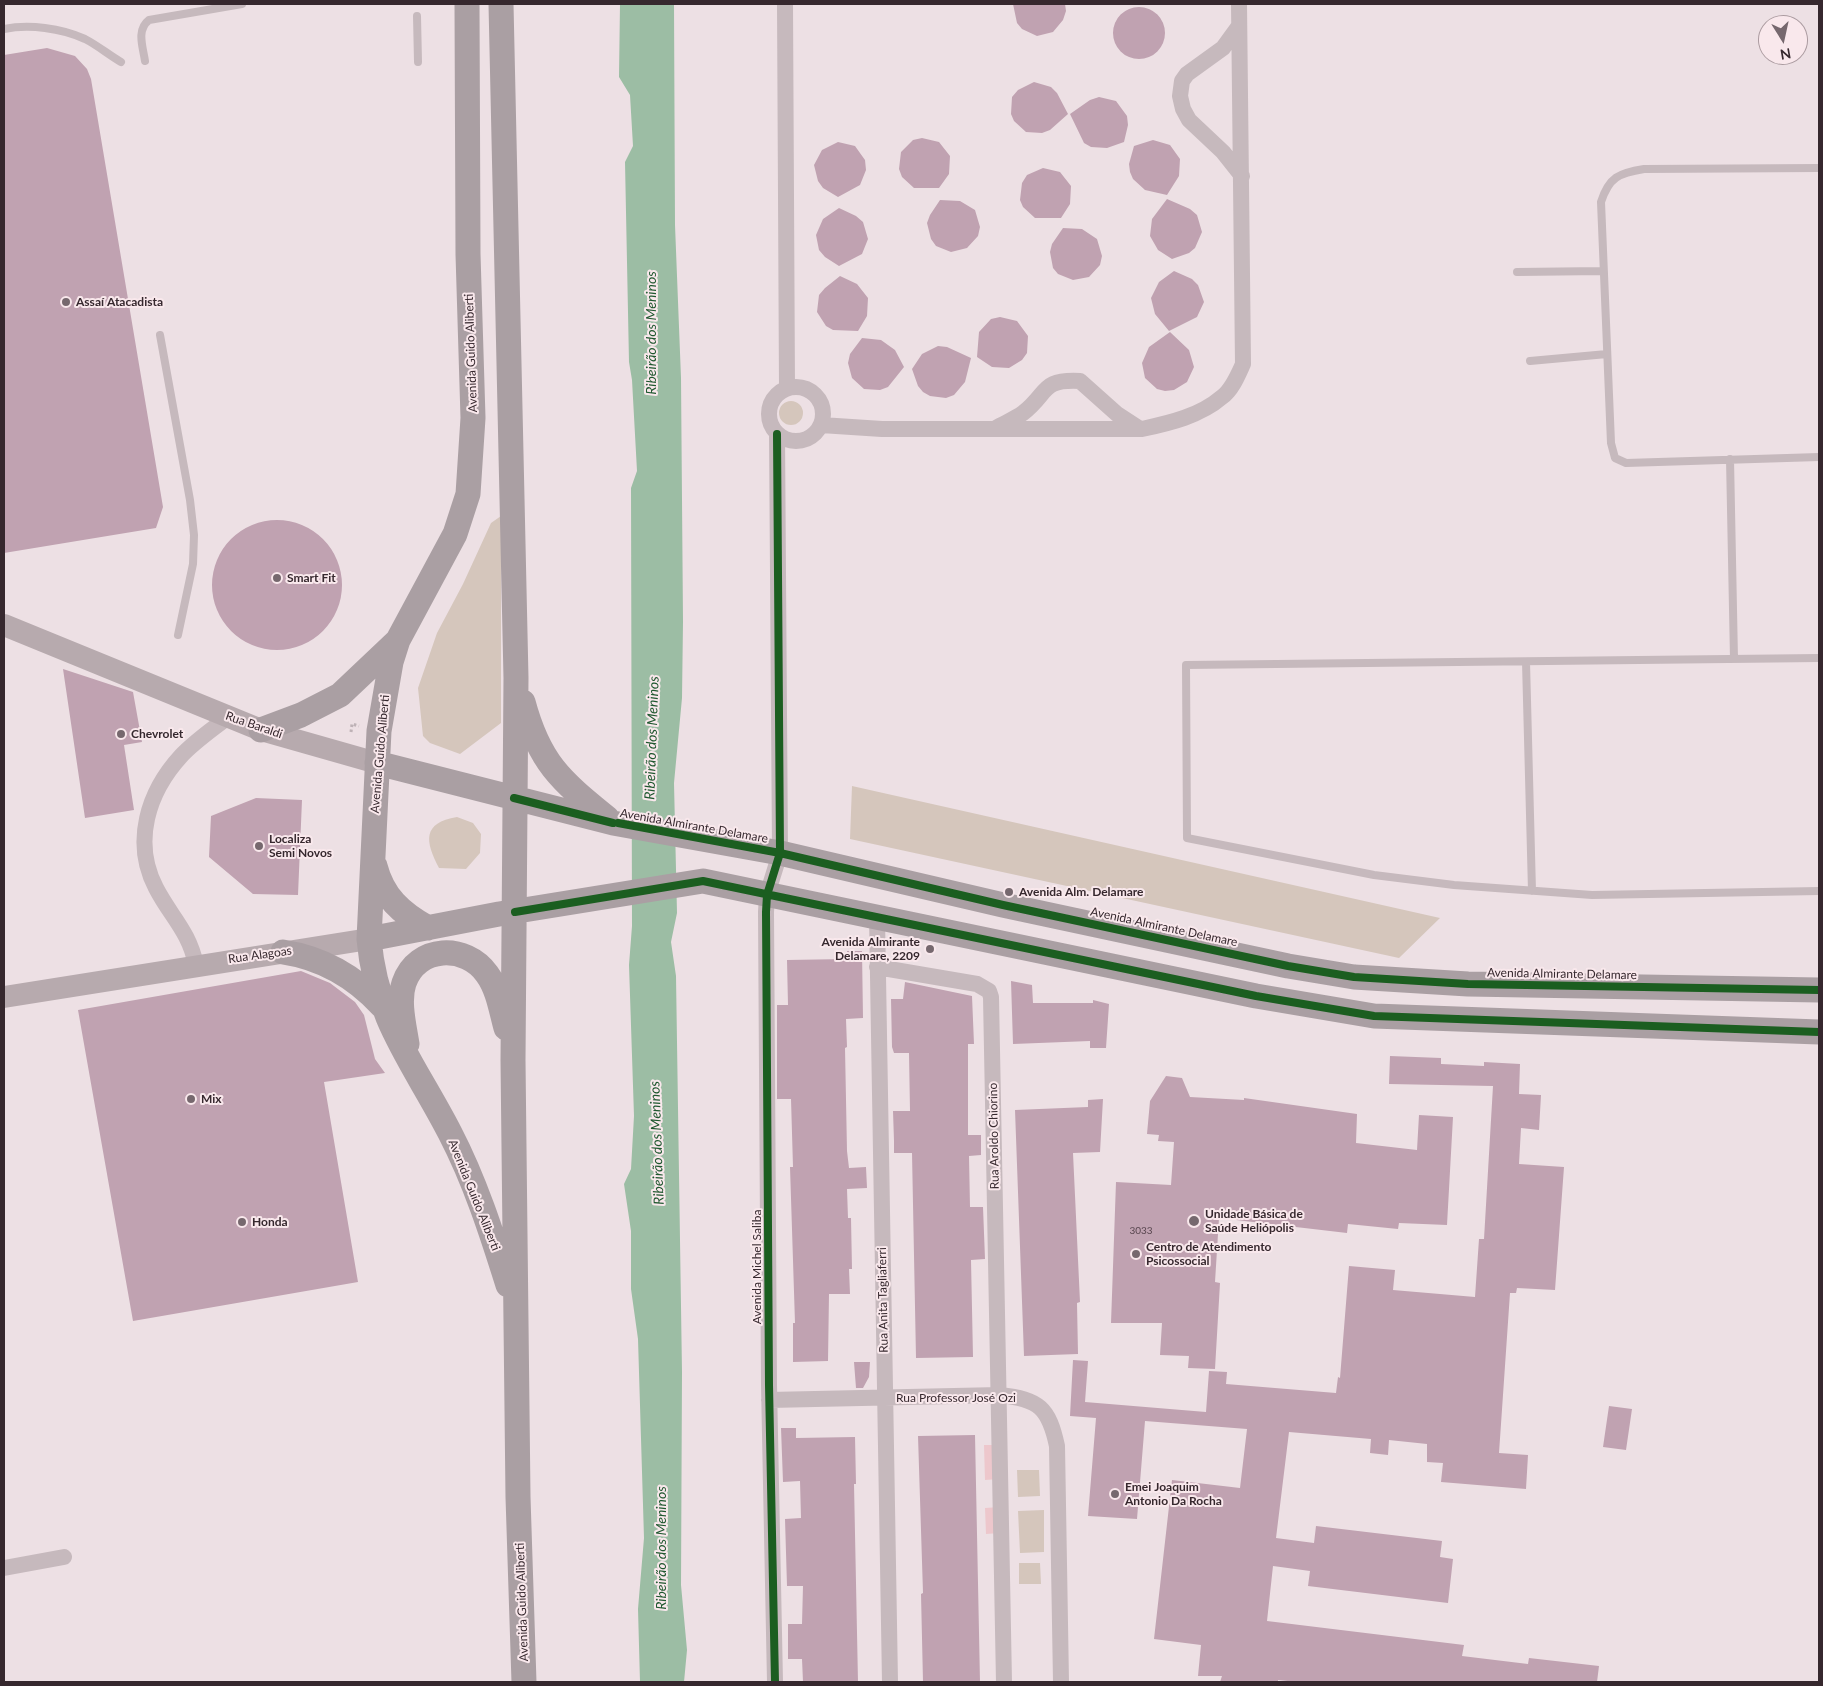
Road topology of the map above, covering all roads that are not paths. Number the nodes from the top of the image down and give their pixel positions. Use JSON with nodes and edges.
{"nodes":[{"id":1,"x":242,"y":4,"type":"edge"},
{"id":2,"x":467,"y":4,"type":"edge"},
{"id":3,"x":501,"y":4,"type":"edge"},
{"id":4,"x":785,"y":4,"type":"edge"},
{"id":5,"x":1239,"y":4,"type":"edge"},
{"id":6,"x":417,"y":16,"type":"dead end"},
{"id":7,"x":1239,"y":26,"type":"junction"},
{"id":8,"x":4,"y":29,"type":"edge"},
{"id":9,"x":145,"y":61,"type":"dead end"},
{"id":10,"x":121,"y":62,"type":"dead end"},
{"id":11,"x":418,"y":62,"type":"dead end"},
{"id":12,"x":1819,"y":168,"type":"edge"},
{"id":13,"x":1242,"y":176,"type":"junction"},
{"id":14,"x":1603,"y":271,"type":"junction"},
{"id":15,"x":1517,"y":272,"type":"dead end"},
{"id":16,"x":160,"y":335,"type":"dead end"},
{"id":17,"x":1607,"y":354,"type":"junction"},
{"id":18,"x":1530,"y":361,"type":"dead end"},
{"id":19,"x":787,"y":388,"type":"junction"},
{"id":20,"x":821,"y":425,"type":"junction"},
{"id":21,"x":1140,"y":429,"type":"junction"},
{"id":22,"x":994,"y":430,"type":"junction"},
{"id":23,"x":777,"y":434,"type":"junction"},
{"id":24,"x":1819,"y":457,"type":"edge"},
{"id":25,"x":1730,"y":460,"type":"junction"},
{"id":26,"x":4,"y":624,"type":"edge"},
{"id":27,"x":178,"y":635,"type":"dead end"},
{"id":28,"x":398,"y":640,"type":"junction"},
{"id":29,"x":1819,"y":658,"type":"edge"},
{"id":30,"x":1734,"y":659,"type":"junction"},
{"id":31,"x":1526,"y":662,"type":"junction"},
{"id":32,"x":516,"y":678,"type":"junction"},
{"id":33,"x":228,"y":717,"type":"junction"},
{"id":34,"x":261,"y":730,"type":"junction"},
{"id":35,"x":378,"y":762,"type":"junction"},
{"id":36,"x":514,"y":798,"type":"junction"},
{"id":37,"x":615,"y":823,"type":"junction"},
{"id":38,"x":780,"y":853,"type":"junction"},
{"id":39,"x":372,"y":856,"type":"junction"},
{"id":40,"x":1532,"y":891,"type":"junction"},
{"id":41,"x":1819,"y":891,"type":"edge"},
{"id":42,"x":768,"y":895,"type":"junction"},
{"id":43,"x":515,"y":912,"type":"junction"},
{"id":44,"x":877,"y":917,"type":"junction"},
{"id":45,"x":428,"y":928,"type":"junction"},
{"id":46,"x":369,"y":939,"type":"junction"},
{"id":47,"x":283,"y":952,"type":"junction"},
{"id":48,"x":196,"y":965,"type":"junction"},
{"id":49,"x":877,"y":967,"type":"junction"},
{"id":50,"x":1433,"y":982,"type":"junction"},
{"id":51,"x":1819,"y":990,"type":"edge"},
{"id":52,"x":1256,"y":996,"type":"junction"},
{"id":53,"x":4,"y":997,"type":"edge"},
{"id":54,"x":382,"y":1006,"type":"junction"},
{"id":55,"x":1819,"y":1032,"type":"edge"},
{"id":56,"x":513,"y":1060,"type":"junction"},
{"id":57,"x":412,"y":1067,"type":"junction"},
{"id":58,"x":516,"y":1312,"type":"junction"},
{"id":59,"x":1000,"y":1395,"type":"junction"},
{"id":60,"x":884,"y":1397,"type":"junction"},
{"id":61,"x":769,"y":1400,"type":"junction"},
{"id":62,"x":64,"y":1557,"type":"dead end"},
{"id":63,"x":4,"y":1568,"type":"edge"},
{"id":64,"x":524,"y":1682,"type":"edge"},
{"id":65,"x":775,"y":1682,"type":"edge"},
{"id":66,"x":890,"y":1682,"type":"edge"},
{"id":67,"x":1004,"y":1682,"type":"edge"},
{"id":68,"x":1061,"y":1682,"type":"edge"}],
"edges":[{"from":1,"to":9,"type":"lane"},
{"from":2,"to":28,"type":"main road","name":"Avenida Guido Aliberti"},
{"from":3,"to":32,"type":"main road","name":"Avenida Guido Aliberti"},
{"from":4,"to":19,"type":"street"},
{"from":5,"to":7,"type":"street"},
{"from":6,"to":11,"type":"lane"},
{"from":7,"to":13,"type":"street"},
{"from":7,"to":13,"type":"street"},
{"from":8,"to":10,"type":"lane"},
{"from":12,"to":14,"type":"lane"},
{"from":13,"to":21,"type":"street"},
{"from":14,"to":15,"type":"lane"},
{"from":14,"to":17,"type":"lane"},
{"from":16,"to":27,"type":"lane"},
{"from":17,"to":18,"type":"lane"},
{"from":17,"to":25,"type":"lane"},
{"from":19,"to":20,"type":"street"},
{"from":19,"to":23,"type":"street"},
{"from":20,"to":22,"type":"street"},
{"from":20,"to":23,"type":"street"},
{"from":21,"to":22,"type":"street"},
{"from":21,"to":22,"type":"street"},
{"from":23,"to":38,"type":"street","name":"Avenida Michel Saliba"},
{"from":24,"to":25,"type":"lane"},
{"from":25,"to":30,"type":"lane"},
{"from":26,"to":33,"type":"street","name":"Rua Baraldi"},
{"from":28,"to":34,"type":"main road"},
{"from":28,"to":35,"type":"main road","name":"Avenida Guido Aliberti"},
{"from":29,"to":30,"type":"lane"},
{"from":30,"to":31,"type":"lane"},
{"from":31,"to":40,"type":"lane"},
{"from":31,"to":40,"type":"lane"},
{"from":32,"to":36,"type":"main road","name":"Avenida Guido Aliberti"},
{"from":32,"to":37,"type":"main road"},
{"from":33,"to":34,"type":"street","name":"Rua Baraldi"},
{"from":33,"to":48,"type":"street"},
{"from":34,"to":35,"type":"street","name":"Rua Baraldi"},
{"from":35,"to":36,"type":"main road","name":"Rua Baraldi"},
{"from":35,"to":39,"type":"main road","name":"Avenida Guido Aliberti"},
{"from":36,"to":37,"type":"main road","name":"Avenida Almirante Delamare"},
{"from":36,"to":43,"type":"main road","name":"Avenida Guido Aliberti"},
{"from":37,"to":38,"type":"main road","name":"Avenida Almirante Delamare"},
{"from":38,"to":42,"type":"street","name":"Avenida Michel Saliba"},
{"from":38,"to":50,"type":"main road","name":"Avenida Almirante Delamare"},
{"from":39,"to":45,"type":"main road"},
{"from":39,"to":46,"type":"main road","name":"Avenida Guido Aliberti"},
{"from":40,"to":41,"type":"lane"},
{"from":42,"to":43,"type":"main road"},
{"from":42,"to":44,"type":"main road"},
{"from":42,"to":61,"type":"street","name":"Avenida Michel Saliba"},
{"from":43,"to":45,"type":"main road","name":"Rua Alagoas"},
{"from":43,"to":56,"type":"main road","name":"Avenida Guido Aliberti"},
{"from":44,"to":49,"type":"street","name":"Rua Anita Tagliaferri"},
{"from":44,"to":52,"type":"main road"},
{"from":45,"to":46,"type":"main road","name":"Rua Alagoas"},
{"from":46,"to":47,"type":"street","name":"Rua Alagoas"},
{"from":46,"to":54,"type":"main road","name":"Avenida Guido Aliberti"},
{"from":47,"to":48,"type":"street","name":"Rua Alagoas"},
{"from":47,"to":54,"type":"main road"},
{"from":48,"to":53,"type":"street","name":"Rua Alagoas"},
{"from":49,"to":59,"type":"street","name":"Rua Aroldo Chiorino"},
{"from":49,"to":60,"type":"street","name":"Rua Anita Tagliaferri"},
{"from":50,"to":51,"type":"main road","name":"Avenida Almirante Delamare"},
{"from":50,"to":52,"type":"main road"},
{"from":52,"to":55,"type":"main road"},
{"from":54,"to":57,"type":"main road","name":"Avenida Guido Aliberti"},
{"from":56,"to":57,"type":"main road"},
{"from":56,"to":58,"type":"main road","name":"Avenida Guido Aliberti"},
{"from":57,"to":58,"type":"main road","name":"Avenida Guido Aliberti"},
{"from":58,"to":64,"type":"main road","name":"Avenida Guido Aliberti"},
{"from":59,"to":60,"type":"street","name":"Rua Professor José Ozi"},
{"from":59,"to":67,"type":"street","name":"Rua Aroldo Chiorino"},
{"from":59,"to":68,"type":"street","name":"Rua Professor José Ozi"},
{"from":60,"to":61,"type":"street","name":"Rua Professor José Ozi"},
{"from":60,"to":66,"type":"street","name":"Rua Anita Tagliaferri"},
{"from":61,"to":65,"type":"street","name":"Avenida Michel Saliba"},
{"from":62,"to":63,"type":"street"}]}
